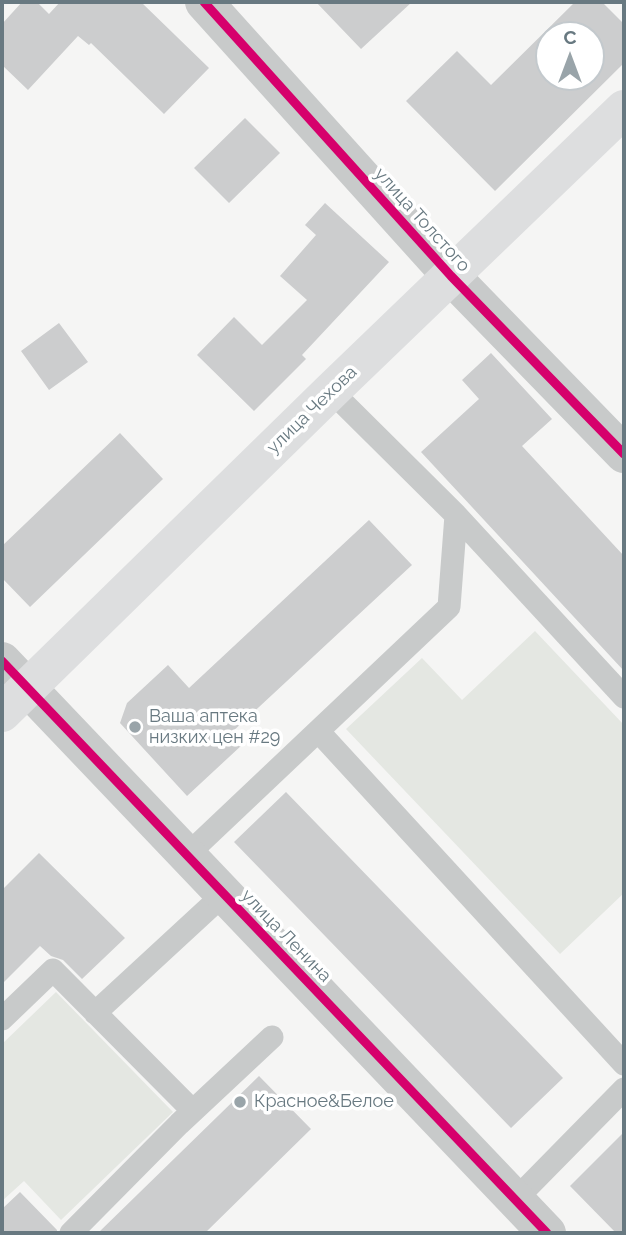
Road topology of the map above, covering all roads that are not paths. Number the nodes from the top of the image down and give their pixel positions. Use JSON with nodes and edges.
{"nodes":[{"id":1,"x":204,"y":2,"type":"edge"},
{"id":2,"x":624,"y":109,"type":"edge"},
{"id":3,"x":451,"y":276,"type":"junction"},
{"id":4,"x":331,"y":391,"type":"junction"},
{"id":5,"x":624,"y":454,"type":"edge"},
{"id":6,"x":456,"y":515,"type":"junction"},
{"id":7,"x":2,"y":661,"type":"edge"},
{"id":8,"x":624,"y":698,"type":"edge"},
{"id":9,"x":15,"y":701,"type":"edge"},
{"id":10,"x":318,"y":731,"type":"junction"},
{"id":11,"x":187,"y":855,"type":"junction"},
{"id":12,"x":224,"y":894,"type":"junction"},
{"id":13,"x":95,"y":1013,"type":"junction"},
{"id":14,"x":2,"y":1019,"type":"edge"},
{"id":15,"x":272,"y":1037,"type":"dead end"},
{"id":16,"x":624,"y":1064,"type":"edge"},
{"id":17,"x":624,"y":1088,"type":"edge"},
{"id":18,"x":193,"y":1111,"type":"junction"},
{"id":19,"x":515,"y":1200,"type":"junction"},
{"id":20,"x":71,"y":1233,"type":"edge"},
{"id":21,"x":547,"y":1233,"type":"edge"}],
"edges":[{"from":1,"to":3,"type":"street","name":"улица Толстого"},
{"from":2,"to":3,"type":"main road","name":"улица Чехова"},
{"from":3,"to":4,"type":"main road","name":"улица Чехова"},
{"from":3,"to":5,"type":"street","name":"улица Толстого"},
{"from":4,"to":6,"type":"lane"},
{"from":4,"to":9,"type":"main road","name":"улица Чехова"},
{"from":6,"to":8,"type":"lane"},
{"from":6,"to":10,"type":"lane"},
{"from":7,"to":9,"type":"street","name":"улица Ленина"},
{"from":9,"to":11,"type":"street","name":"улица Ленина"},
{"from":10,"to":11,"type":"lane"},
{"from":10,"to":16,"type":"lane"},
{"from":11,"to":12,"type":"street","name":"улица Ленина"},
{"from":12,"to":13,"type":"lane"},
{"from":12,"to":19,"type":"street","name":"улица Ленина"},
{"from":13,"to":14,"type":"lane"},
{"from":13,"to":18,"type":"lane"},
{"from":15,"to":18,"type":"lane"},
{"from":17,"to":19,"type":"lane"},
{"from":18,"to":20,"type":"lane"},
{"from":19,"to":21,"type":"street","name":"улица Ленина"}]}
